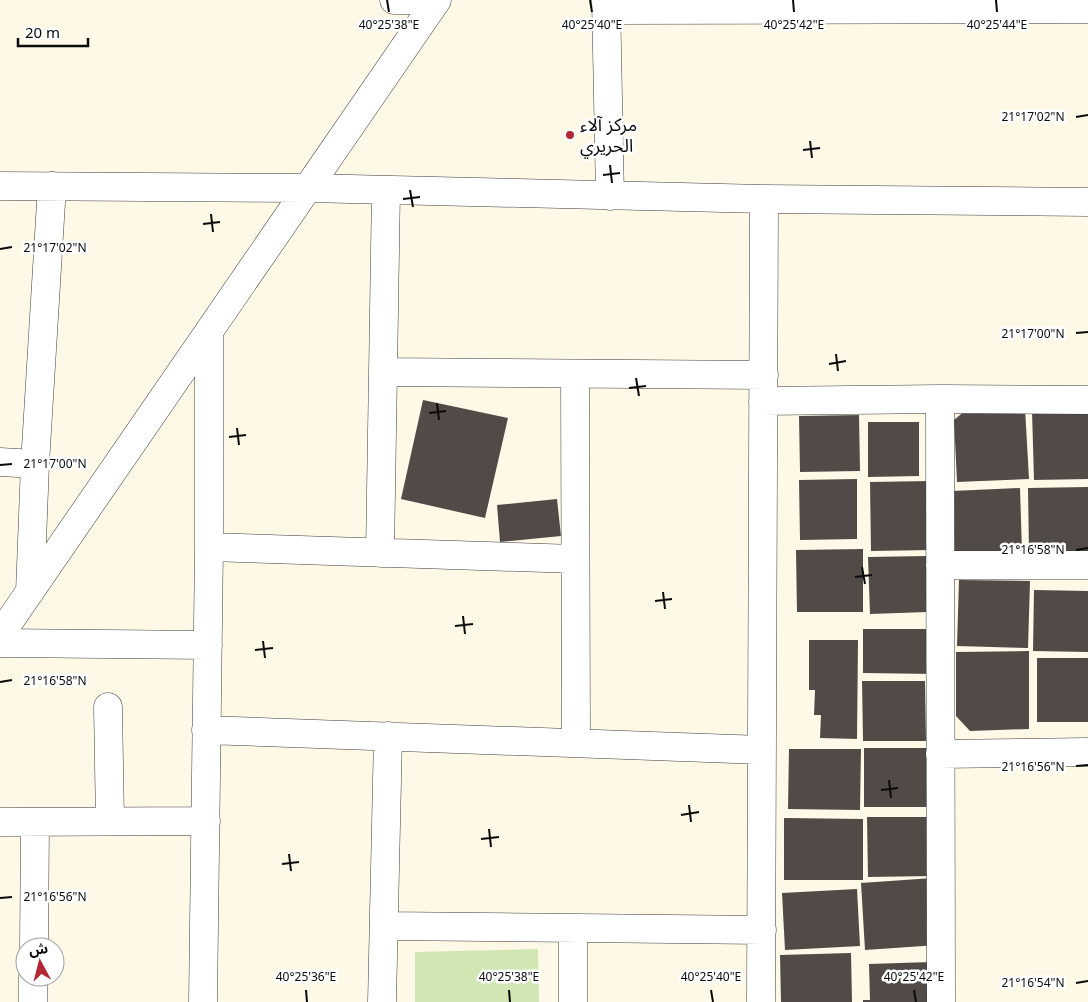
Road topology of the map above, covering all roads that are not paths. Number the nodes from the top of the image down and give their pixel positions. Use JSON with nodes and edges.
{"nodes":[{"id":1,"x":394,"y":0,"type":"edge"},
{"id":2,"x":437,"y":0,"type":"edge"},
{"id":3,"x":955,"y":4,"type":"edge"},
{"id":4,"x":606,"y":5,"type":"edge"},
{"id":5,"x":785,"y":5,"type":"edge"},
{"id":6,"x":1088,"y":9,"type":"edge"},
{"id":7,"x":0,"y":186,"type":"edge"},
{"id":8,"x":52,"y":186,"type":"junction"},
{"id":9,"x":308,"y":188,"type":"junction"},
{"id":10,"x":386,"y":190,"type":"junction"},
{"id":11,"x":610,"y":196,"type":"junction"},
{"id":12,"x":764,"y":200,"type":"junction"},
{"id":13,"x":1088,"y":202,"type":"edge"},
{"id":14,"x":209,"y":332,"type":"junction"},
{"id":15,"x":383,"y":372,"type":"junction"},
{"id":16,"x":575,"y":374,"type":"junction"},
{"id":17,"x":764,"y":388,"type":"junction"},
{"id":18,"x":940,"y":399,"type":"junction"},
{"id":19,"x":1088,"y":400,"type":"edge"},
{"id":20,"x":0,"y":462,"type":"edge"},
{"id":21,"x":35,"y":464,"type":"junction"},
{"id":22,"x":209,"y":547,"type":"junction"},
{"id":23,"x":380,"y":553,"type":"junction"},
{"id":24,"x":575,"y":559,"type":"junction"},
{"id":25,"x":940,"y":565,"type":"junction"},
{"id":26,"x":1088,"y":565,"type":"edge"},
{"id":27,"x":30,"y":592,"type":"junction"},
{"id":28,"x":0,"y":635,"type":"edge"},
{"id":29,"x":0,"y":643,"type":"edge"},
{"id":30,"x":208,"y":645,"type":"junction"},
{"id":31,"x":108,"y":707,"type":"dead end"},
{"id":32,"x":206,"y":730,"type":"junction"},
{"id":33,"x":388,"y":736,"type":"junction"},
{"id":34,"x":576,"y":742,"type":"junction"},
{"id":35,"x":762,"y":750,"type":"junction"},
{"id":36,"x":1088,"y":752,"type":"edge"},
{"id":37,"x":940,"y":754,"type":"junction"},
{"id":38,"x":206,"y":820,"type":"junction"},
{"id":39,"x":110,"y":821,"type":"junction"},
{"id":40,"x":0,"y":822,"type":"edge"},
{"id":41,"x":36,"y":822,"type":"junction"},
{"id":42,"x":384,"y":926,"type":"junction"},
{"id":43,"x":573,"y":928,"type":"junction"},
{"id":44,"x":762,"y":930,"type":"junction"},
{"id":45,"x":34,"y":937,"type":"edge"},
{"id":46,"x":33,"y":987,"type":"edge"},
{"id":47,"x":33,"y":1002,"type":"edge"},
{"id":48,"x":203,"y":1002,"type":"edge"},
{"id":49,"x":382,"y":1002,"type":"edge"},
{"id":50,"x":573,"y":1002,"type":"edge"},
{"id":51,"x":761,"y":1002,"type":"edge"},
{"id":52,"x":941,"y":1002,"type":"edge"}],
"edges":[{"from":1,"to":2,"type":"street"},
{"from":2,"to":9,"type":"street"},
{"from":3,"to":5,"type":"street"},
{"from":3,"to":6,"type":"street"},
{"from":4,"to":5,"type":"street"},
{"from":4,"to":11,"type":"street"},
{"from":7,"to":8,"type":"street"},
{"from":8,"to":9,"type":"street"},
{"from":8,"to":21,"type":"street"},
{"from":9,"to":10,"type":"street"},
{"from":9,"to":14,"type":"street"},
{"from":10,"to":11,"type":"street"},
{"from":10,"to":15,"type":"street"},
{"from":11,"to":12,"type":"street"},
{"from":12,"to":13,"type":"street"},
{"from":12,"to":17,"type":"street"},
{"from":14,"to":22,"type":"street"},
{"from":14,"to":27,"type":"street"},
{"from":15,"to":16,"type":"street"},
{"from":15,"to":23,"type":"street"},
{"from":16,"to":17,"type":"street"},
{"from":16,"to":24,"type":"street"},
{"from":17,"to":18,"type":"street"},
{"from":17,"to":35,"type":"street"},
{"from":18,"to":19,"type":"street"},
{"from":18,"to":25,"type":"street"},
{"from":20,"to":21,"type":"street"},
{"from":21,"to":27,"type":"street"},
{"from":22,"to":23,"type":"street"},
{"from":22,"to":30,"type":"street"},
{"from":23,"to":24,"type":"street"},
{"from":24,"to":34,"type":"street"},
{"from":25,"to":26,"type":"street"},
{"from":25,"to":37,"type":"street"},
{"from":27,"to":28,"type":"street"},
{"from":29,"to":30,"type":"street"},
{"from":30,"to":32,"type":"street"},
{"from":31,"to":39,"type":"street"},
{"from":32,"to":33,"type":"street"},
{"from":32,"to":38,"type":"street"},
{"from":33,"to":34,"type":"street"},
{"from":33,"to":42,"type":"street"},
{"from":34,"to":35,"type":"street"},
{"from":35,"to":44,"type":"street"},
{"from":36,"to":37,"type":"street"},
{"from":37,"to":52,"type":"street"},
{"from":38,"to":39,"type":"street"},
{"from":38,"to":48,"type":"street"},
{"from":39,"to":41,"type":"street"},
{"from":40,"to":41,"type":"street"},
{"from":41,"to":45,"type":"street"},
{"from":42,"to":43,"type":"street"},
{"from":42,"to":49,"type":"street"},
{"from":43,"to":44,"type":"street"},
{"from":43,"to":50,"type":"street"},
{"from":44,"to":51,"type":"street"},
{"from":46,"to":47,"type":"street"}]}
